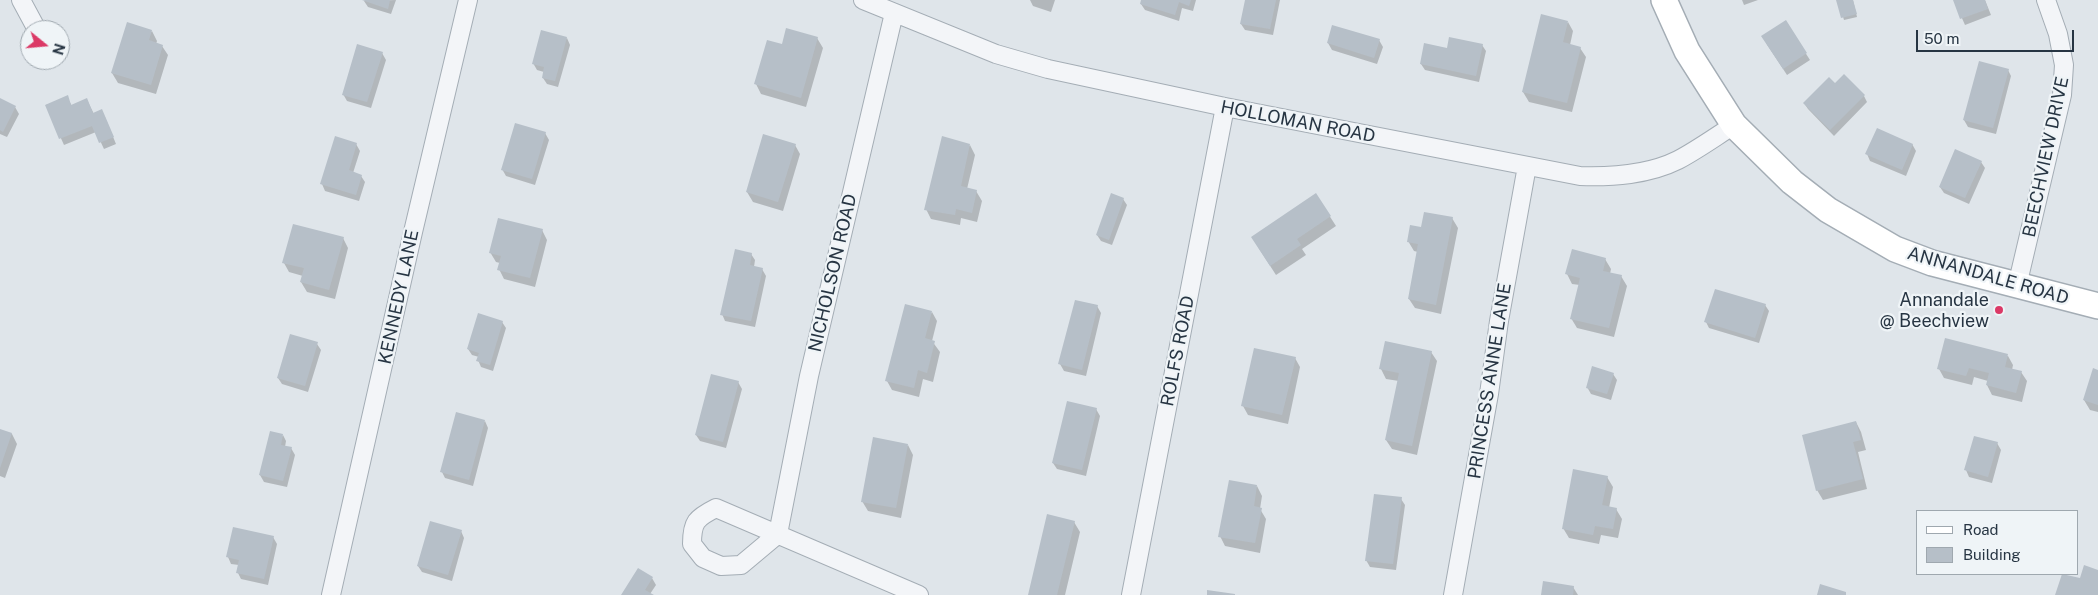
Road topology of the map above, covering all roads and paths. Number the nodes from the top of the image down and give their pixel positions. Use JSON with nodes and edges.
{"nodes":[{"id":1,"x":21,"y":0,"type":"edge"},
{"id":2,"x":468,"y":0,"type":"edge"},
{"id":3,"x":863,"y":0,"type":"edge"},
{"id":4,"x":1664,"y":0,"type":"edge"},
{"id":5,"x":2046,"y":0,"type":"edge"},
{"id":6,"x":894,"y":13,"type":"junction"},
{"id":7,"x":32,"y":20,"type":"edge"},
{"id":8,"x":1225,"y":107,"type":"junction"},
{"id":9,"x":1734,"y":125,"type":"junction"},
{"id":10,"x":1527,"y":166,"type":"junction"},
{"id":11,"x":2017,"y":286,"type":"junction"},
{"id":12,"x":2098,"y":306,"type":"edge"},
{"id":13,"x":778,"y":534,"type":"junction"},
{"id":14,"x":332,"y":595,"type":"edge"},
{"id":15,"x":919,"y":595,"type":"edge"},
{"id":16,"x":1132,"y":595,"type":"edge"},
{"id":17,"x":1453,"y":595,"type":"edge"}],
"edges":[{"from":1,"to":7,"type":"street"},
{"from":2,"to":14,"type":"street","name":"KENNEDY LANE"},
{"from":3,"to":6,"type":"street","name":"HOLLOMAN ROAD"},
{"from":4,"to":9,"type":"main road","name":"ANNANDALE ROAD"},
{"from":5,"to":11,"type":"street","name":"BEECHVIEW DRIVE"},
{"from":6,"to":8,"type":"street","name":"HOLLOMAN ROAD"},
{"from":6,"to":13,"type":"street","name":"NICHOLSON ROAD"},
{"from":8,"to":10,"type":"street","name":"HOLLOMAN ROAD"},
{"from":8,"to":16,"type":"street","name":"ROLFS ROAD"},
{"from":9,"to":10,"type":"street","name":"HOLLOMAN ROAD"},
{"from":9,"to":11,"type":"main road","name":"ANNANDALE ROAD"},
{"from":10,"to":17,"type":"street","name":"PRINCESS ANNE LANE"},
{"from":11,"to":12,"type":"main road","name":"ANNANDALE ROAD"},
{"from":13,"to":13,"type":"street"},
{"from":13,"to":15,"type":"street"}]}
